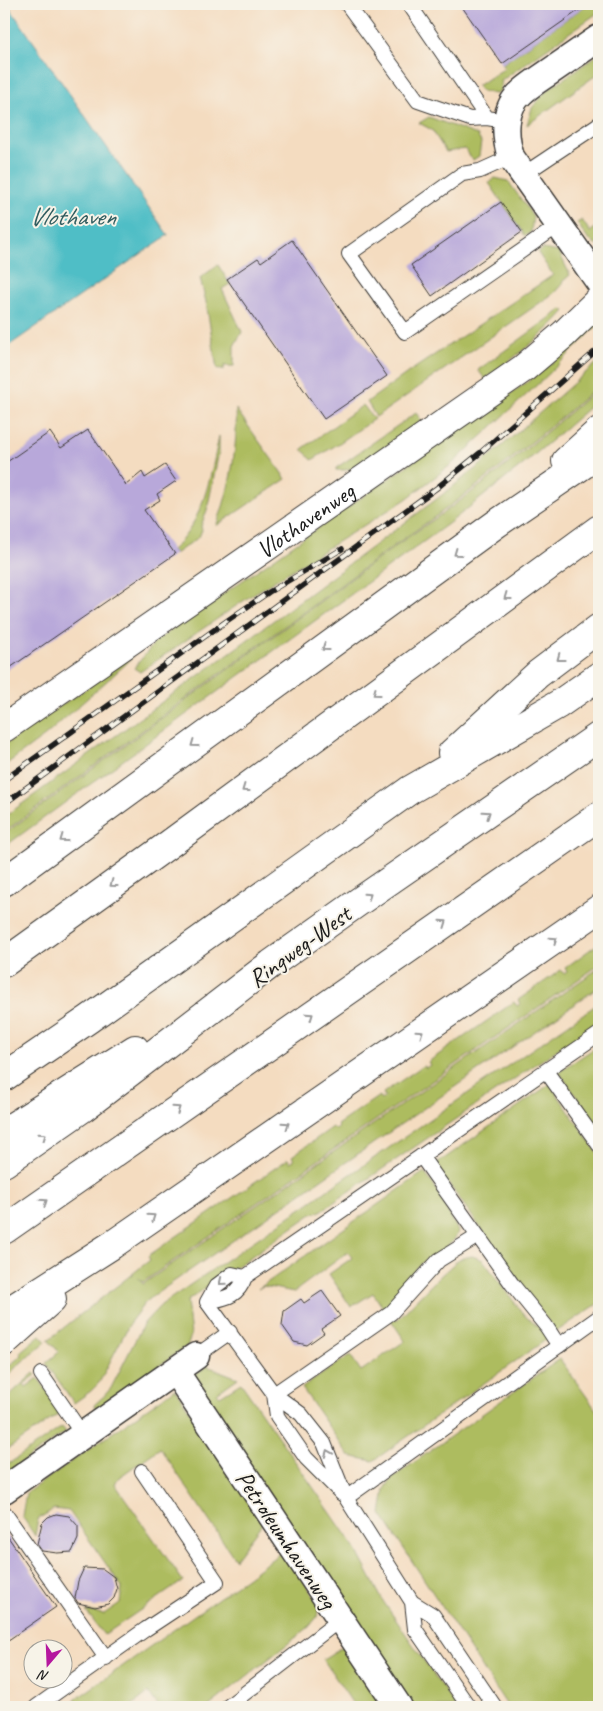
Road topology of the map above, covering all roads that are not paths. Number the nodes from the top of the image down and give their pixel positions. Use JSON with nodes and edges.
{"nodes":[{"id":1,"x":347,"y":4,"type":"edge"},
{"id":2,"x":409,"y":4,"type":"edge"},
{"id":3,"x":599,"y":38,"type":"edge"},
{"id":4,"x":497,"y":120,"type":"junction"},
{"id":5,"x":599,"y":124,"type":"edge"},
{"id":6,"x":518,"y":166,"type":"junction"},
{"id":7,"x":559,"y":224,"type":"junction"},
{"id":8,"x":599,"y":282,"type":"edge"},
{"id":9,"x":599,"y":300,"type":"edge"},
{"id":10,"x":599,"y":431,"type":"edge"},
{"id":11,"x":599,"y":454,"type":"edge"},
{"id":12,"x":496,"y":524,"type":"junction"},
{"id":13,"x":599,"y":529,"type":"edge"},
{"id":14,"x":599,"y":541,"type":"edge"},
{"id":15,"x":547,"y":569,"type":"junction"},
{"id":16,"x":599,"y":628,"type":"edge"},
{"id":17,"x":599,"y":676,"type":"edge"},
{"id":18,"x":4,"y":728,"type":"edge"},
{"id":19,"x":599,"y":736,"type":"edge"},
{"id":20,"x":410,"y":790,"type":"junction"},
{"id":21,"x":599,"y":816,"type":"edge"},
{"id":22,"x":4,"y":882,"type":"edge"},
{"id":23,"x":599,"y":909,"type":"edge"},
{"id":24,"x":4,"y":963,"type":"edge"},
{"id":25,"x":271,"y":964,"type":"junction"},
{"id":26,"x":599,"y":1034,"type":"edge"},
{"id":27,"x":546,"y":1071,"type":"junction"},
{"id":28,"x":4,"y":1077,"type":"edge"},
{"id":29,"x":4,"y":1132,"type":"edge"},
{"id":30,"x":599,"y":1145,"type":"edge"},
{"id":31,"x":421,"y":1156,"type":"junction"},
{"id":32,"x":4,"y":1163,"type":"edge"},
{"id":33,"x":4,"y":1230,"type":"edge"},
{"id":34,"x":478,"y":1236,"type":"junction"},
{"id":35,"x":112,"y":1245,"type":"junction"},
{"id":36,"x":4,"y":1314,"type":"edge"},
{"id":37,"x":599,"y":1317,"type":"edge"},
{"id":38,"x":230,"y":1332,"type":"junction"},
{"id":39,"x":4,"y":1342,"type":"edge"},
{"id":40,"x":559,"y":1346,"type":"junction"},
{"id":41,"x":185,"y":1363,"type":"junction"},
{"id":42,"x":41,"y":1374,"type":"dead end"},
{"id":43,"x":274,"y":1394,"type":"junction"},
{"id":44,"x":83,"y":1435,"type":"junction"},
{"id":45,"x":142,"y":1471,"type":"dead end"},
{"id":46,"x":4,"y":1490,"type":"edge"},
{"id":47,"x":346,"y":1498,"type":"junction"},
{"id":48,"x":4,"y":1512,"type":"edge"},
{"id":49,"x":412,"y":1602,"type":"junction"},
{"id":50,"x":341,"y":1619,"type":"junction"},
{"id":51,"x":106,"y":1658,"type":"junction"},
{"id":52,"x":36,"y":1707,"type":"edge"},
{"id":53,"x":227,"y":1707,"type":"edge"},
{"id":54,"x":399,"y":1707,"type":"edge"},
{"id":55,"x":470,"y":1707,"type":"edge"},
{"id":56,"x":495,"y":1707,"type":"edge"}],
"edges":[{"from":1,"to":4,"type":"lane"},
{"from":2,"to":4,"type":"lane"},
{"from":3,"to":4,"type":"street"},
{"from":4,"to":6,"type":"street"},
{"from":5,"to":6,"type":"lane"},
{"from":6,"to":7,"type":"street"},
{"from":6,"to":7,"type":"lane"},
{"from":7,"to":8,"type":"street"},
{"from":9,"to":18,"type":"main road","name":"Vlothavenweg"},
{"from":10,"to":12,"type":"main road"},
{"from":11,"to":12,"type":"main road"},
{"from":12,"to":22,"type":"main road","one_way":true},
{"from":13,"to":15,"type":"main road"},
{"from":14,"to":15,"type":"main road"},
{"from":15,"to":24,"type":"main road","one_way":true},
{"from":16,"to":20,"type":"main road","one_way":true},
{"from":17,"to":20,"type":"main road"},
{"from":25,"to":19,"type":"main road","name":"Ringweg-West","one_way":true},
{"from":20,"to":28,"type":"main road"},
{"from":33,"to":21,"type":"main road","one_way":true},
{"from":35,"to":23,"type":"main road","one_way":true},
{"from":25,"to":29,"type":"main road"},
{"from":32,"to":25,"type":"main road","name":"Ringweg-West","one_way":true},
{"from":26,"to":27,"type":"lane"},
{"from":27,"to":30,"type":"lane"},
{"from":27,"to":31,"type":"lane"},
{"from":31,"to":34,"type":"lane"},
{"from":31,"to":38,"type":"lane"},
{"from":34,"to":40,"type":"lane"},
{"from":34,"to":43,"type":"lane"},
{"from":35,"to":36,"type":"main road"},
{"from":35,"to":39,"type":"main road"},
{"from":37,"to":40,"type":"lane"},
{"from":38,"to":41,"type":"lane"},
{"from":38,"to":43,"type":"lane"},
{"from":40,"to":47,"type":"lane"},
{"from":41,"to":44,"type":"street"},
{"from":41,"to":50,"type":"street","name":"Petroleumhavenweg"},
{"from":42,"to":44,"type":"lane"},
{"from":43,"to":47,"type":"lane"},
{"from":47,"to":43,"type":"lane","one_way":true},
{"from":44,"to":46,"type":"street"},
{"from":45,"to":51,"type":"lane"},
{"from":47,"to":49,"type":"lane"},
{"from":48,"to":51,"type":"lane"},
{"from":49,"to":55,"type":"lane"},
{"from":49,"to":56,"type":"lane"},
{"from":50,"to":53,"type":"lane"},
{"from":50,"to":54,"type":"street","name":"Petroleumhavenweg"},
{"from":51,"to":52,"type":"lane"}]}
